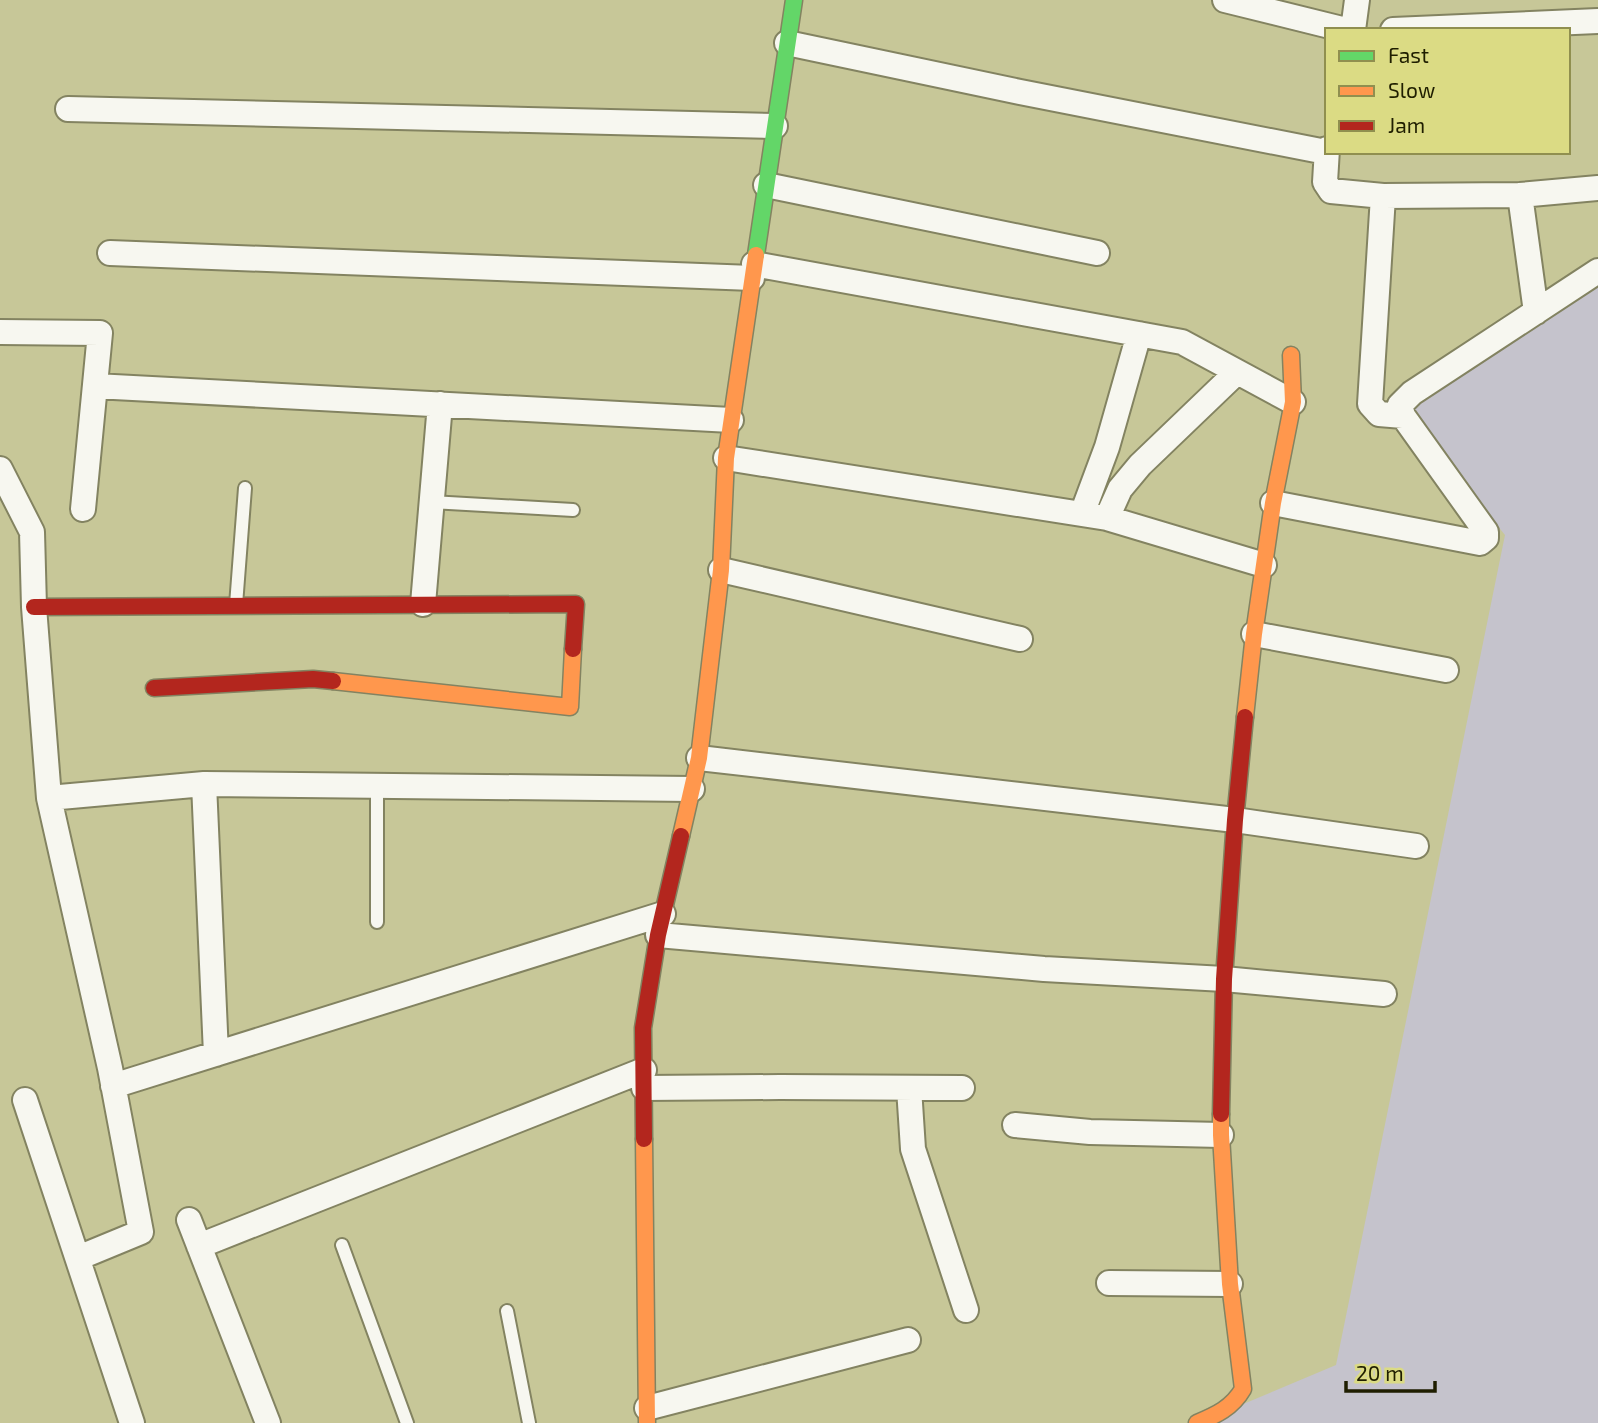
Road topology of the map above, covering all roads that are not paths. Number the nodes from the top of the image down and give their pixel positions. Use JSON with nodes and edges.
{"nodes":[{"id":1,"x":794,"y":0,"type":"edge"},
{"id":2,"x":1225,"y":0,"type":"edge"},
{"id":3,"x":1357,"y":0,"type":"edge"},
{"id":4,"x":1598,"y":21,"type":"edge"},
{"id":5,"x":1338,"y":28,"type":"edge"},
{"id":6,"x":1353,"y":28,"type":"edge"},
{"id":7,"x":1439,"y":28,"type":"edge"},
{"id":8,"x":787,"y":43,"type":"junction"},
{"id":9,"x":68,"y":109,"type":"dead end"},
{"id":10,"x":775,"y":126,"type":"junction"},
{"id":11,"x":1325,"y":151,"type":"edge"},
{"id":12,"x":1326,"y":154,"type":"edge"},
{"id":13,"x":766,"y":185,"type":"junction"},
{"id":14,"x":1598,"y":188,"type":"edge"},
{"id":15,"x":1520,"y":195,"type":"junction"},
{"id":16,"x":1383,"y":197,"type":"junction"},
{"id":17,"x":110,"y":253,"type":"dead end"},
{"id":18,"x":1097,"y":253,"type":"dead end"},
{"id":19,"x":753,"y":271,"type":"junction"},
{"id":20,"x":1598,"y":271,"type":"edge"},
{"id":21,"x":1536,"y":312,"type":"junction"},
{"id":22,"x":0,"y":332,"type":"edge"},
{"id":23,"x":1139,"y":334,"type":"junction"},
{"id":24,"x":1291,"y":355,"type":"dead end"},
{"id":25,"x":1237,"y":372,"type":"junction"},
{"id":26,"x":95,"y":386,"type":"junction"},
{"id":27,"x":1293,"y":402,"type":"junction"},
{"id":28,"x":439,"y":404,"type":"junction"},
{"id":29,"x":1403,"y":416,"type":"junction"},
{"id":30,"x":731,"y":420,"type":"junction"},
{"id":31,"x":726,"y":458,"type":"junction"},
{"id":32,"x":0,"y":469,"type":"edge"},
{"id":33,"x":246,"y":488,"type":"dead end"},
{"id":34,"x":431,"y":502,"type":"junction"},
{"id":35,"x":1273,"y":503,"type":"junction"},
{"id":36,"x":83,"y":509,"type":"dead end"},
{"id":37,"x":573,"y":510,"type":"dead end"},
{"id":38,"x":1082,"y":514,"type":"junction"},
{"id":39,"x":1107,"y":519,"type":"junction"},
{"id":40,"x":1264,"y":565,"type":"junction"},
{"id":41,"x":721,"y":570,"type":"junction"},
{"id":42,"x":423,"y":604,"type":"junction"},
{"id":43,"x":236,"y":606,"type":"junction"},
{"id":44,"x":34,"y":607,"type":"junction"},
{"id":45,"x":1254,"y":634,"type":"junction"},
{"id":46,"x":1020,"y":639,"type":"dead end"},
{"id":47,"x":1446,"y":670,"type":"dead end"},
{"id":48,"x":154,"y":688,"type":"dead end"},
{"id":49,"x":699,"y":758,"type":"junction"},
{"id":50,"x":204,"y":784,"type":"junction"},
{"id":51,"x":377,"y":786,"type":"junction"},
{"id":52,"x":692,"y":789,"type":"junction"},
{"id":53,"x":49,"y":798,"type":"junction"},
{"id":54,"x":1234,"y":820,"type":"junction"},
{"id":55,"x":1416,"y":846,"type":"dead end"},
{"id":56,"x":377,"y":922,"type":"dead end"},
{"id":57,"x":661,"y":925,"type":"junction"},
{"id":58,"x":1224,"y":979,"type":"junction"},
{"id":59,"x":1384,"y":994,"type":"dead end"},
{"id":60,"x":216,"y":1054,"type":"junction"},
{"id":61,"x":644,"y":1079,"type":"junction"},
{"id":62,"x":113,"y":1086,"type":"junction"},
{"id":63,"x":909,"y":1088,"type":"junction"},
{"id":64,"x":962,"y":1088,"type":"dead end"},
{"id":65,"x":25,"y":1100,"type":"dead end"},
{"id":66,"x":1015,"y":1125,"type":"dead end"},
{"id":67,"x":1222,"y":1135,"type":"junction"},
{"id":68,"x":189,"y":1220,"type":"dead end"},
{"id":69,"x":342,"y":1245,"type":"dead end"},
{"id":70,"x":199,"y":1246,"type":"junction"},
{"id":71,"x":78,"y":1258,"type":"junction"},
{"id":72,"x":1109,"y":1283,"type":"dead end"},
{"id":73,"x":1230,"y":1284,"type":"junction"},
{"id":74,"x":966,"y":1310,"type":"dead end"},
{"id":75,"x":507,"y":1311,"type":"dead end"},
{"id":76,"x":908,"y":1340,"type":"dead end"},
{"id":77,"x":647,"y":1416,"type":"edge"},
{"id":78,"x":132,"y":1423,"type":"edge"},
{"id":79,"x":268,"y":1423,"type":"edge"},
{"id":80,"x":407,"y":1423,"type":"edge"},
{"id":81,"x":529,"y":1423,"type":"edge"},
{"id":82,"x":1197,"y":1423,"type":"edge"}],
"edges":[{"from":1,"to":8,"type":"street"},
{"from":2,"to":5,"type":"street"},
{"from":3,"to":6,"type":"street"},
{"from":4,"to":7,"type":"street"},
{"from":8,"to":10,"type":"street"},
{"from":8,"to":11,"type":"street"},
{"from":9,"to":10,"type":"street"},
{"from":10,"to":13,"type":"street"},
{"from":12,"to":16,"type":"street"},
{"from":13,"to":18,"type":"street"},
{"from":13,"to":19,"type":"street"},
{"from":14,"to":15,"type":"street"},
{"from":15,"to":16,"type":"street"},
{"from":15,"to":21,"type":"street"},
{"from":16,"to":29,"type":"street"},
{"from":17,"to":19,"type":"street"},
{"from":19,"to":23,"type":"street"},
{"from":19,"to":30,"type":"street"},
{"from":20,"to":21,"type":"street"},
{"from":21,"to":29,"type":"street"},
{"from":22,"to":26,"type":"street"},
{"from":23,"to":25,"type":"street"},
{"from":23,"to":38,"type":"street"},
{"from":24,"to":27,"type":"street"},
{"from":25,"to":27,"type":"street"},
{"from":25,"to":39,"type":"street"},
{"from":26,"to":28,"type":"street"},
{"from":26,"to":36,"type":"street"},
{"from":27,"to":35,"type":"street"},
{"from":28,"to":30,"type":"street"},
{"from":28,"to":34,"type":"street"},
{"from":29,"to":35,"type":"street"},
{"from":30,"to":31,"type":"street"},
{"from":31,"to":38,"type":"street"},
{"from":31,"to":41,"type":"street"},
{"from":32,"to":44,"type":"street"},
{"from":33,"to":43,"type":"lane"},
{"from":34,"to":37,"type":"lane"},
{"from":34,"to":42,"type":"street"},
{"from":35,"to":40,"type":"street"},
{"from":38,"to":39,"type":"street"},
{"from":39,"to":40,"type":"street"},
{"from":40,"to":45,"type":"street"},
{"from":41,"to":46,"type":"street"},
{"from":41,"to":49,"type":"street"},
{"from":42,"to":43,"type":"street"},
{"from":42,"to":48,"type":"street"},
{"from":43,"to":44,"type":"street"},
{"from":44,"to":53,"type":"street"},
{"from":45,"to":47,"type":"street"},
{"from":45,"to":54,"type":"street"},
{"from":49,"to":52,"type":"street"},
{"from":49,"to":54,"type":"street"},
{"from":50,"to":51,"type":"street"},
{"from":50,"to":53,"type":"street"},
{"from":50,"to":60,"type":"street"},
{"from":51,"to":52,"type":"street"},
{"from":51,"to":56,"type":"lane"},
{"from":52,"to":57,"type":"street"},
{"from":53,"to":62,"type":"street"},
{"from":54,"to":55,"type":"street"},
{"from":54,"to":58,"type":"street"},
{"from":57,"to":58,"type":"street"},
{"from":57,"to":60,"type":"street"},
{"from":57,"to":61,"type":"street"},
{"from":58,"to":59,"type":"street"},
{"from":58,"to":67,"type":"street"},
{"from":60,"to":62,"type":"street"},
{"from":61,"to":63,"type":"street"},
{"from":61,"to":70,"type":"street"},
{"from":61,"to":77,"type":"street"},
{"from":62,"to":71,"type":"street"},
{"from":63,"to":64,"type":"street"},
{"from":63,"to":74,"type":"street"},
{"from":65,"to":71,"type":"street"},
{"from":66,"to":67,"type":"street"},
{"from":67,"to":73,"type":"street"},
{"from":68,"to":70,"type":"street"},
{"from":69,"to":80,"type":"lane"},
{"from":70,"to":79,"type":"street"},
{"from":71,"to":78,"type":"street"},
{"from":72,"to":73,"type":"street"},
{"from":73,"to":82,"type":"street"},
{"from":75,"to":81,"type":"lane"},
{"from":76,"to":77,"type":"street"}]}
